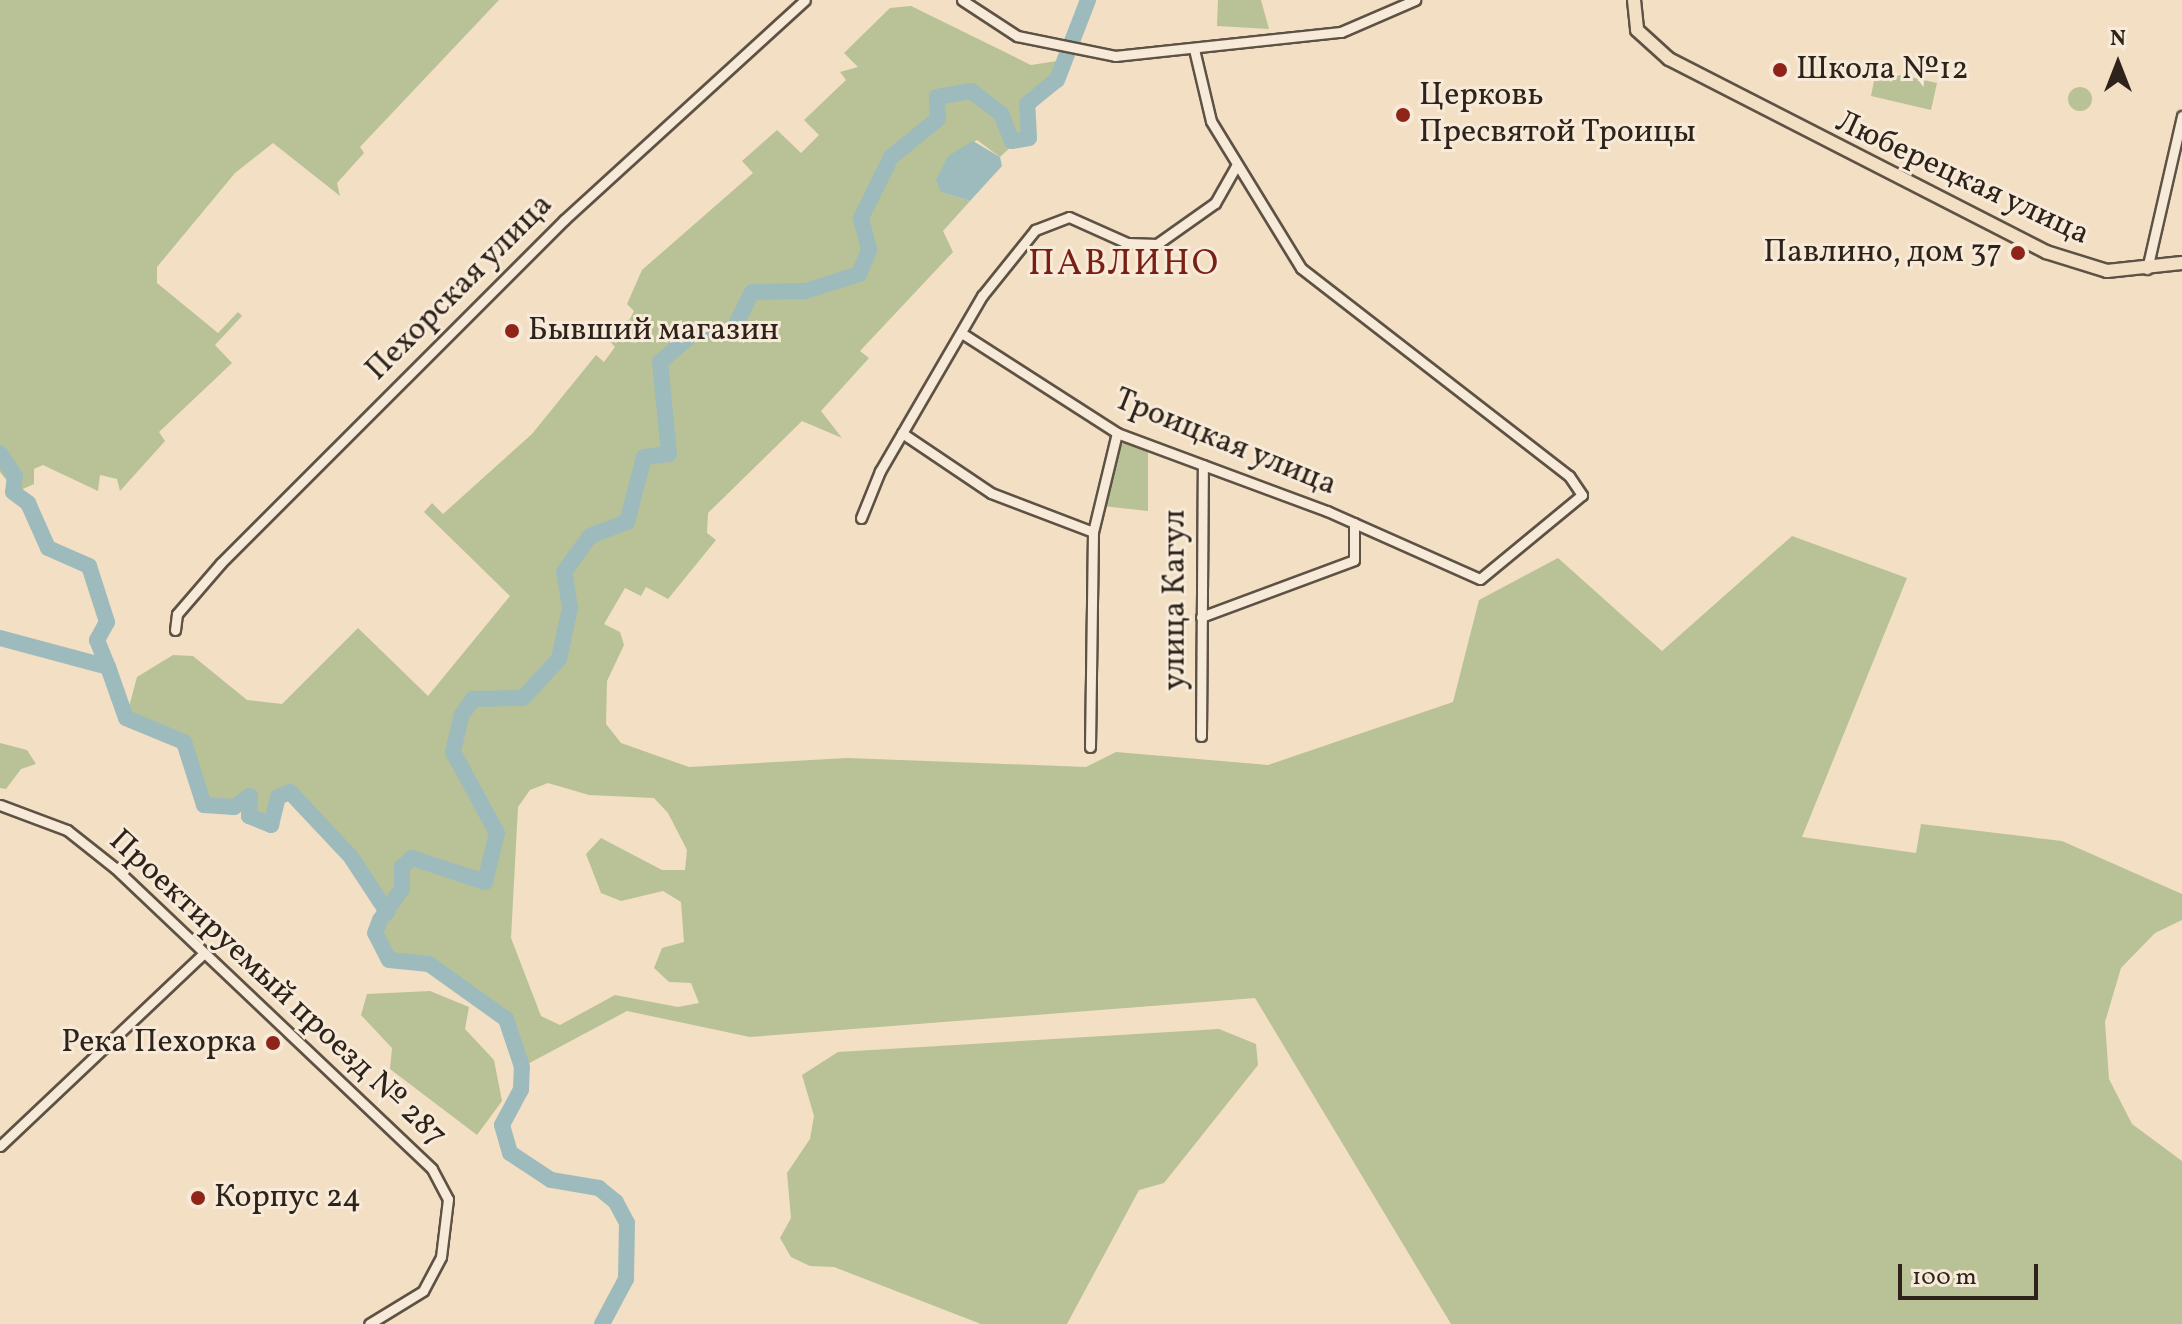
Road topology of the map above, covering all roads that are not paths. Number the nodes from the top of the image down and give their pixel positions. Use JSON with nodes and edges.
{"nodes":[{"id":1,"x":805,"y":0,"type":"edge"},
{"id":2,"x":962,"y":0,"type":"edge"},
{"id":3,"x":1415,"y":0,"type":"edge"},
{"id":4,"x":1634,"y":0,"type":"edge"},
{"id":5,"x":1194,"y":49,"type":"junction"},
{"id":6,"x":2182,"y":116,"type":"edge"},
{"id":7,"x":1236,"y":166,"type":"junction"},
{"id":8,"x":2182,"y":263,"type":"edge"},
{"id":9,"x":2147,"y":269,"type":"junction"},
{"id":10,"x":963,"y":334,"type":"junction"},
{"id":11,"x":902,"y":433,"type":"junction"},
{"id":12,"x":1117,"y":433,"type":"junction"},
{"id":13,"x":1203,"y":465,"type":"junction"},
{"id":14,"x":861,"y":518,"type":"dead end"},
{"id":15,"x":1354,"y":523,"type":"junction"},
{"id":16,"x":1093,"y":532,"type":"junction"},
{"id":17,"x":1201,"y":617,"type":"junction"},
{"id":18,"x":175,"y":630,"type":"dead end"},
{"id":19,"x":1201,"y":736,"type":"dead end"},
{"id":20,"x":1090,"y":747,"type":"dead end"},
{"id":21,"x":0,"y":805,"type":"edge"},
{"id":22,"x":203,"y":954,"type":"junction"},
{"id":23,"x":0,"y":1146,"type":"edge"},
{"id":24,"x":369,"y":1324,"type":"edge"}],
"edges":[{"from":1,"to":18,"type":"street","name":"Пехорская улица"},
{"from":2,"to":5,"type":"street"},
{"from":3,"to":5,"type":"street"},
{"from":4,"to":9,"type":"main road","name":"Люберецкая улица"},
{"from":5,"to":7,"type":"street"},
{"from":6,"to":9,"type":"street"},
{"from":7,"to":10,"type":"street"},
{"from":7,"to":15,"type":"street","name":"Троицкая улица"},
{"from":8,"to":9,"type":"main road","name":"Люберецкая улица"},
{"from":10,"to":11,"type":"street"},
{"from":10,"to":12,"type":"street","name":"Троицкая улица"},
{"from":11,"to":14,"type":"street"},
{"from":11,"to":16,"type":"street"},
{"from":12,"to":13,"type":"street","name":"Троицкая улица"},
{"from":12,"to":16,"type":"street"},
{"from":13,"to":15,"type":"street","name":"Троицкая улица"},
{"from":13,"to":17,"type":"street","name":"улица Кагул"},
{"from":15,"to":17,"type":"street"},
{"from":16,"to":20,"type":"street"},
{"from":17,"to":19,"type":"street","name":"улица Кагул"},
{"from":21,"to":22,"type":"street","name":"Проектируемый проезд № 287"},
{"from":22,"to":23,"type":"street"},
{"from":22,"to":24,"type":"street","name":"Проектируемый проезд № 287"}]}
